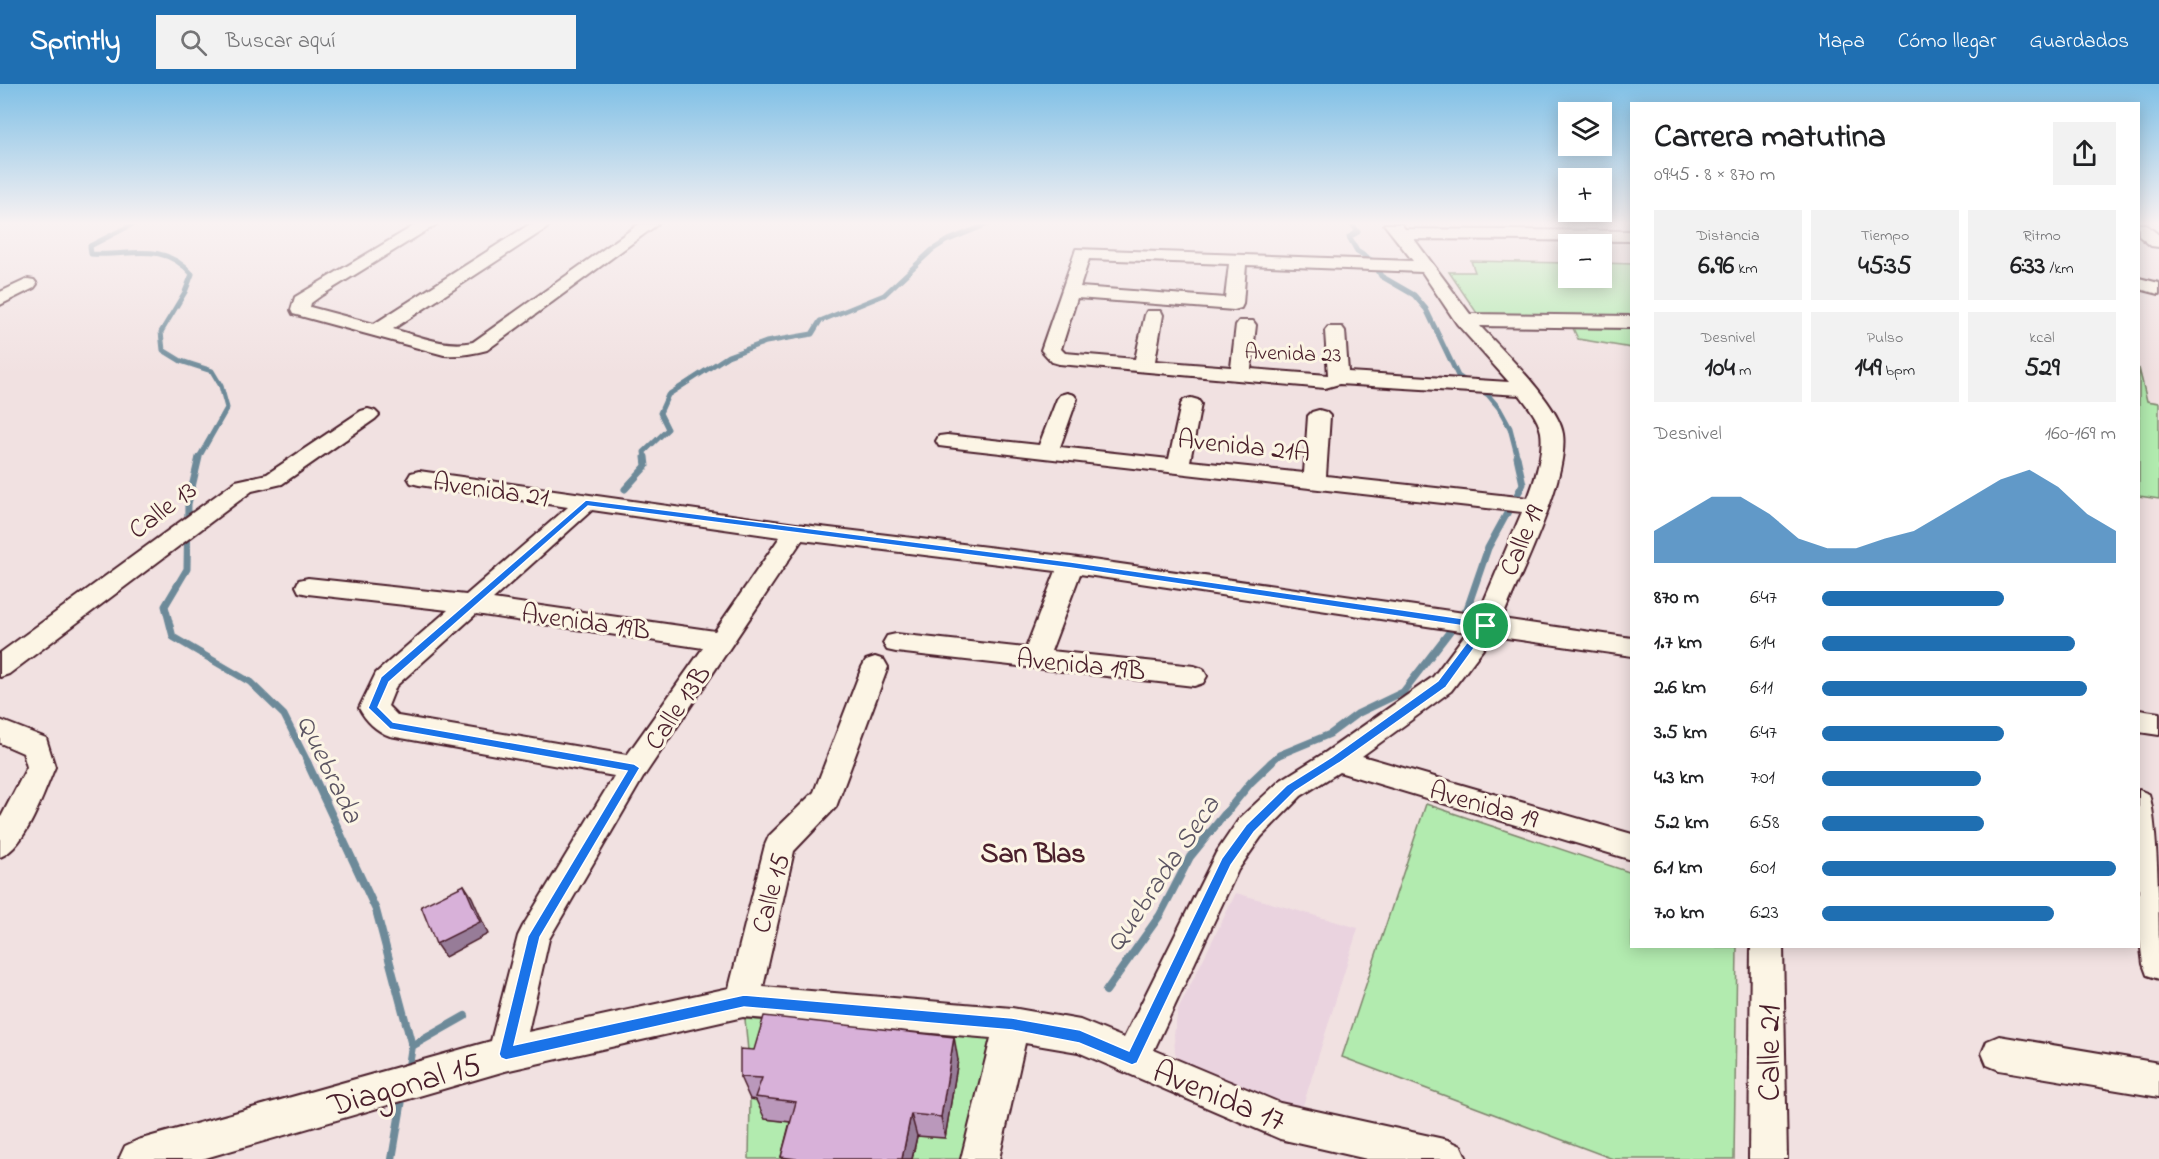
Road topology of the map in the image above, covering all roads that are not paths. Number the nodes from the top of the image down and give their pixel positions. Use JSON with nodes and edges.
{"nodes":[{"id":1,"x":344,"y":274,"type":"edge"},
{"id":2,"x":464,"y":274,"type":"edge"},
{"id":3,"x":580,"y":274,"type":"edge"},
{"id":4,"x":1075,"y":274,"type":"edge"},
{"id":5,"x":1237,"y":274,"type":"edge"},
{"id":6,"x":1432,"y":274,"type":"edge"},
{"id":7,"x":2140,"y":283,"type":"edge"},
{"id":8,"x":28,"y":284,"type":"dead end"},
{"id":9,"x":2159,"y":289,"type":"edge"},
{"id":10,"x":1070,"y":292,"type":"junction"},
{"id":11,"x":0,"y":299,"type":"edge"},
{"id":12,"x":1154,"y":315,"type":"dead end"},
{"id":13,"x":1464,"y":320,"type":"junction"},
{"id":14,"x":1630,"y":322,"type":"edge"},
{"id":15,"x":1246,"y":325,"type":"dead end"},
{"id":16,"x":377,"y":331,"type":"junction"},
{"id":17,"x":1335,"y":331,"type":"dead end"},
{"id":18,"x":1144,"y":365,"type":"junction"},
{"id":19,"x":1240,"y":374,"type":"junction"},
{"id":20,"x":1338,"y":378,"type":"junction"},
{"id":21,"x":1526,"y":389,"type":"junction"},
{"id":22,"x":1067,"y":399,"type":"dead end"},
{"id":23,"x":1191,"y":404,"type":"dead end"},
{"id":24,"x":368,"y":415,"type":"dead end"},
{"id":25,"x":1319,"y":416,"type":"dead end"},
{"id":26,"x":946,"y":441,"type":"dead end"},
{"id":27,"x":1047,"y":452,"type":"junction"},
{"id":28,"x":1178,"y":466,"type":"junction"},
{"id":29,"x":419,"y":478,"type":"dead end"},
{"id":30,"x":1314,"y":482,"type":"junction"},
{"id":31,"x":586,"y":503,"type":"junction"},
{"id":32,"x":1535,"y":506,"type":"junction"},
{"id":33,"x":796,"y":532,"type":"junction"},
{"id":34,"x":1071,"y":565,"type":"junction"},
{"id":35,"x":308,"y":586,"type":"dead end"},
{"id":36,"x":470,"y":604,"type":"junction"},
{"id":37,"x":1486,"y":626,"type":"junction"},
{"id":38,"x":721,"y":641,"type":"junction"},
{"id":39,"x":896,"y":643,"type":"dead end"},
{"id":40,"x":1630,"y":647,"type":"edge"},
{"id":41,"x":1035,"y":658,"type":"junction"},
{"id":42,"x":0,"y":667,"type":"edge"},
{"id":43,"x":875,"y":667,"type":"dead end"},
{"id":44,"x":1194,"y":676,"type":"dead end"},
{"id":45,"x":2140,"y":721,"type":"edge"},
{"id":46,"x":2159,"y":724,"type":"edge"},
{"id":47,"x":0,"y":732,"type":"edge"},
{"id":48,"x":1336,"y":760,"type":"junction"},
{"id":49,"x":634,"y":768,"type":"junction"},
{"id":50,"x":2140,"y":818,"type":"edge"},
{"id":51,"x":0,"y":843,"type":"edge"},
{"id":52,"x":1630,"y":846,"type":"edge"},
{"id":53,"x":1767,"y":948,"type":"edge"},
{"id":54,"x":2152,"y":951,"type":"edge"},
{"id":55,"x":744,"y":1001,"type":"junction"},
{"id":56,"x":1012,"y":1024,"type":"junction"},
{"id":57,"x":1999,"y":1053,"type":"dead end"},
{"id":58,"x":506,"y":1054,"type":"junction"},
{"id":59,"x":1132,"y":1059,"type":"junction"},
{"id":60,"x":2159,"y":1080,"type":"edge"},
{"id":61,"x":138,"y":1159,"type":"edge"},
{"id":62,"x":980,"y":1159,"type":"edge"},
{"id":63,"x":1448,"y":1159,"type":"edge"},
{"id":64,"x":1768,"y":1159,"type":"edge"}],
"edges":[{"from":1,"to":16,"type":"street"},
{"from":2,"to":16,"type":"street"},
{"from":3,"to":16,"type":"street"},
{"from":4,"to":10,"type":"street"},
{"from":5,"to":10,"type":"street"},
{"from":6,"to":13,"type":"street","name":"Calle 19"},
{"from":7,"to":9,"type":"street"},
{"from":8,"to":11,"type":"street"},
{"from":10,"to":18,"type":"street","name":"Avenida 23"},
{"from":12,"to":18,"type":"street"},
{"from":13,"to":14,"type":"street"},
{"from":13,"to":21,"type":"street","name":"Calle 19"},
{"from":15,"to":19,"type":"street"},
{"from":17,"to":20,"type":"street"},
{"from":18,"to":19,"type":"street","name":"Avenida 23"},
{"from":19,"to":20,"type":"street","name":"Avenida 23"},
{"from":20,"to":21,"type":"street","name":"Avenida 23"},
{"from":21,"to":32,"type":"street","name":"Calle 19"},
{"from":22,"to":27,"type":"street"},
{"from":23,"to":28,"type":"street"},
{"from":24,"to":42,"type":"street","name":"Calle 13"},
{"from":25,"to":30,"type":"street"},
{"from":26,"to":27,"type":"street","name":"Avenida 21A"},
{"from":27,"to":28,"type":"street","name":"Avenida 21A"},
{"from":28,"to":30,"type":"street","name":"Avenida 21A"},
{"from":29,"to":31,"type":"street","name":"Avenida 21"},
{"from":30,"to":32,"type":"street","name":"Avenida 21A"},
{"from":31,"to":33,"type":"street","name":"Avenida 21"},
{"from":31,"to":36,"type":"street"},
{"from":32,"to":37,"type":"street","name":"Calle 19"},
{"from":33,"to":34,"type":"street","name":"Avenida 21"},
{"from":33,"to":38,"type":"street","name":"Calle 13B"},
{"from":34,"to":37,"type":"street","name":"Avenida 21"},
{"from":34,"to":41,"type":"street"},
{"from":35,"to":36,"type":"street","name":"Avenida 19B"},
{"from":36,"to":38,"type":"street","name":"Avenida 19B"},
{"from":36,"to":49,"type":"street"},
{"from":37,"to":40,"type":"street","name":"Avenida 21"},
{"from":37,"to":48,"type":"street","name":"Calle 19"},
{"from":38,"to":49,"type":"street","name":"Calle 13B"},
{"from":39,"to":41,"type":"street","name":"Avenida 19B"},
{"from":41,"to":44,"type":"street","name":"Avenida 19B"},
{"from":43,"to":55,"type":"street","name":"Calle 15"},
{"from":45,"to":46,"type":"street"},
{"from":47,"to":51,"type":"street"},
{"from":48,"to":52,"type":"street","name":"Avenida 19"},
{"from":48,"to":59,"type":"street","name":"Calle 19"},
{"from":49,"to":58,"type":"street","name":"Calle 13B"},
{"from":50,"to":54,"type":"street"},
{"from":53,"to":64,"type":"street","name":"Calle 21"},
{"from":55,"to":56,"type":"street","name":"Avenida 17"},
{"from":55,"to":58,"type":"street","name":"Diagonal 15"},
{"from":56,"to":59,"type":"street","name":"Avenida 17"},
{"from":56,"to":62,"type":"street"},
{"from":57,"to":60,"type":"street"},
{"from":58,"to":61,"type":"street","name":"Diagonal 15"},
{"from":59,"to":63,"type":"street","name":"Avenida 17"}]}
